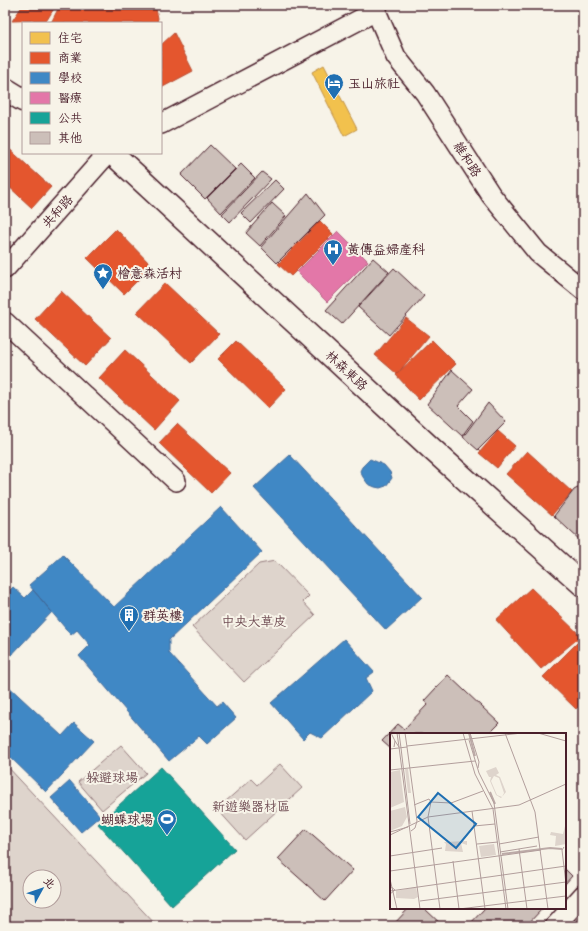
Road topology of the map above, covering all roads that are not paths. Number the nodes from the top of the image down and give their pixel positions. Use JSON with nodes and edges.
{"nodes":[{"id":1,"x":377,"y":8,"type":"edge"},
{"id":2,"x":5,"y":90,"type":"edge"},
{"id":3,"x":22,"y":99,"type":"edge"},
{"id":4,"x":162,"y":123,"type":"edge"},
{"id":5,"x":107,"y":154,"type":"edge"},
{"id":6,"x":113,"y":154,"type":"edge"},
{"id":7,"x":5,"y":268,"type":"edge"},
{"id":8,"x":583,"y":290,"type":"edge"},
{"id":9,"x":5,"y":322,"type":"edge"},
{"id":10,"x":176,"y":481,"type":"dead end"},
{"id":11,"x":583,"y":585,"type":"edge"},
{"id":12,"x":583,"y":895,"type":"edge"},
{"id":13,"x":555,"y":926,"type":"edge"}],
"edges":[{"from":1,"to":4,"type":"street"},
{"from":1,"to":8,"type":"street","name":"維和路"},
{"from":2,"to":3,"type":"main road"},
{"from":5,"to":7,"type":"street","name":"共和路"},
{"from":6,"to":11,"type":"main road","name":"林森東路"},
{"from":9,"to":10,"type":"street"},
{"from":12,"to":13,"type":"street"}]}
